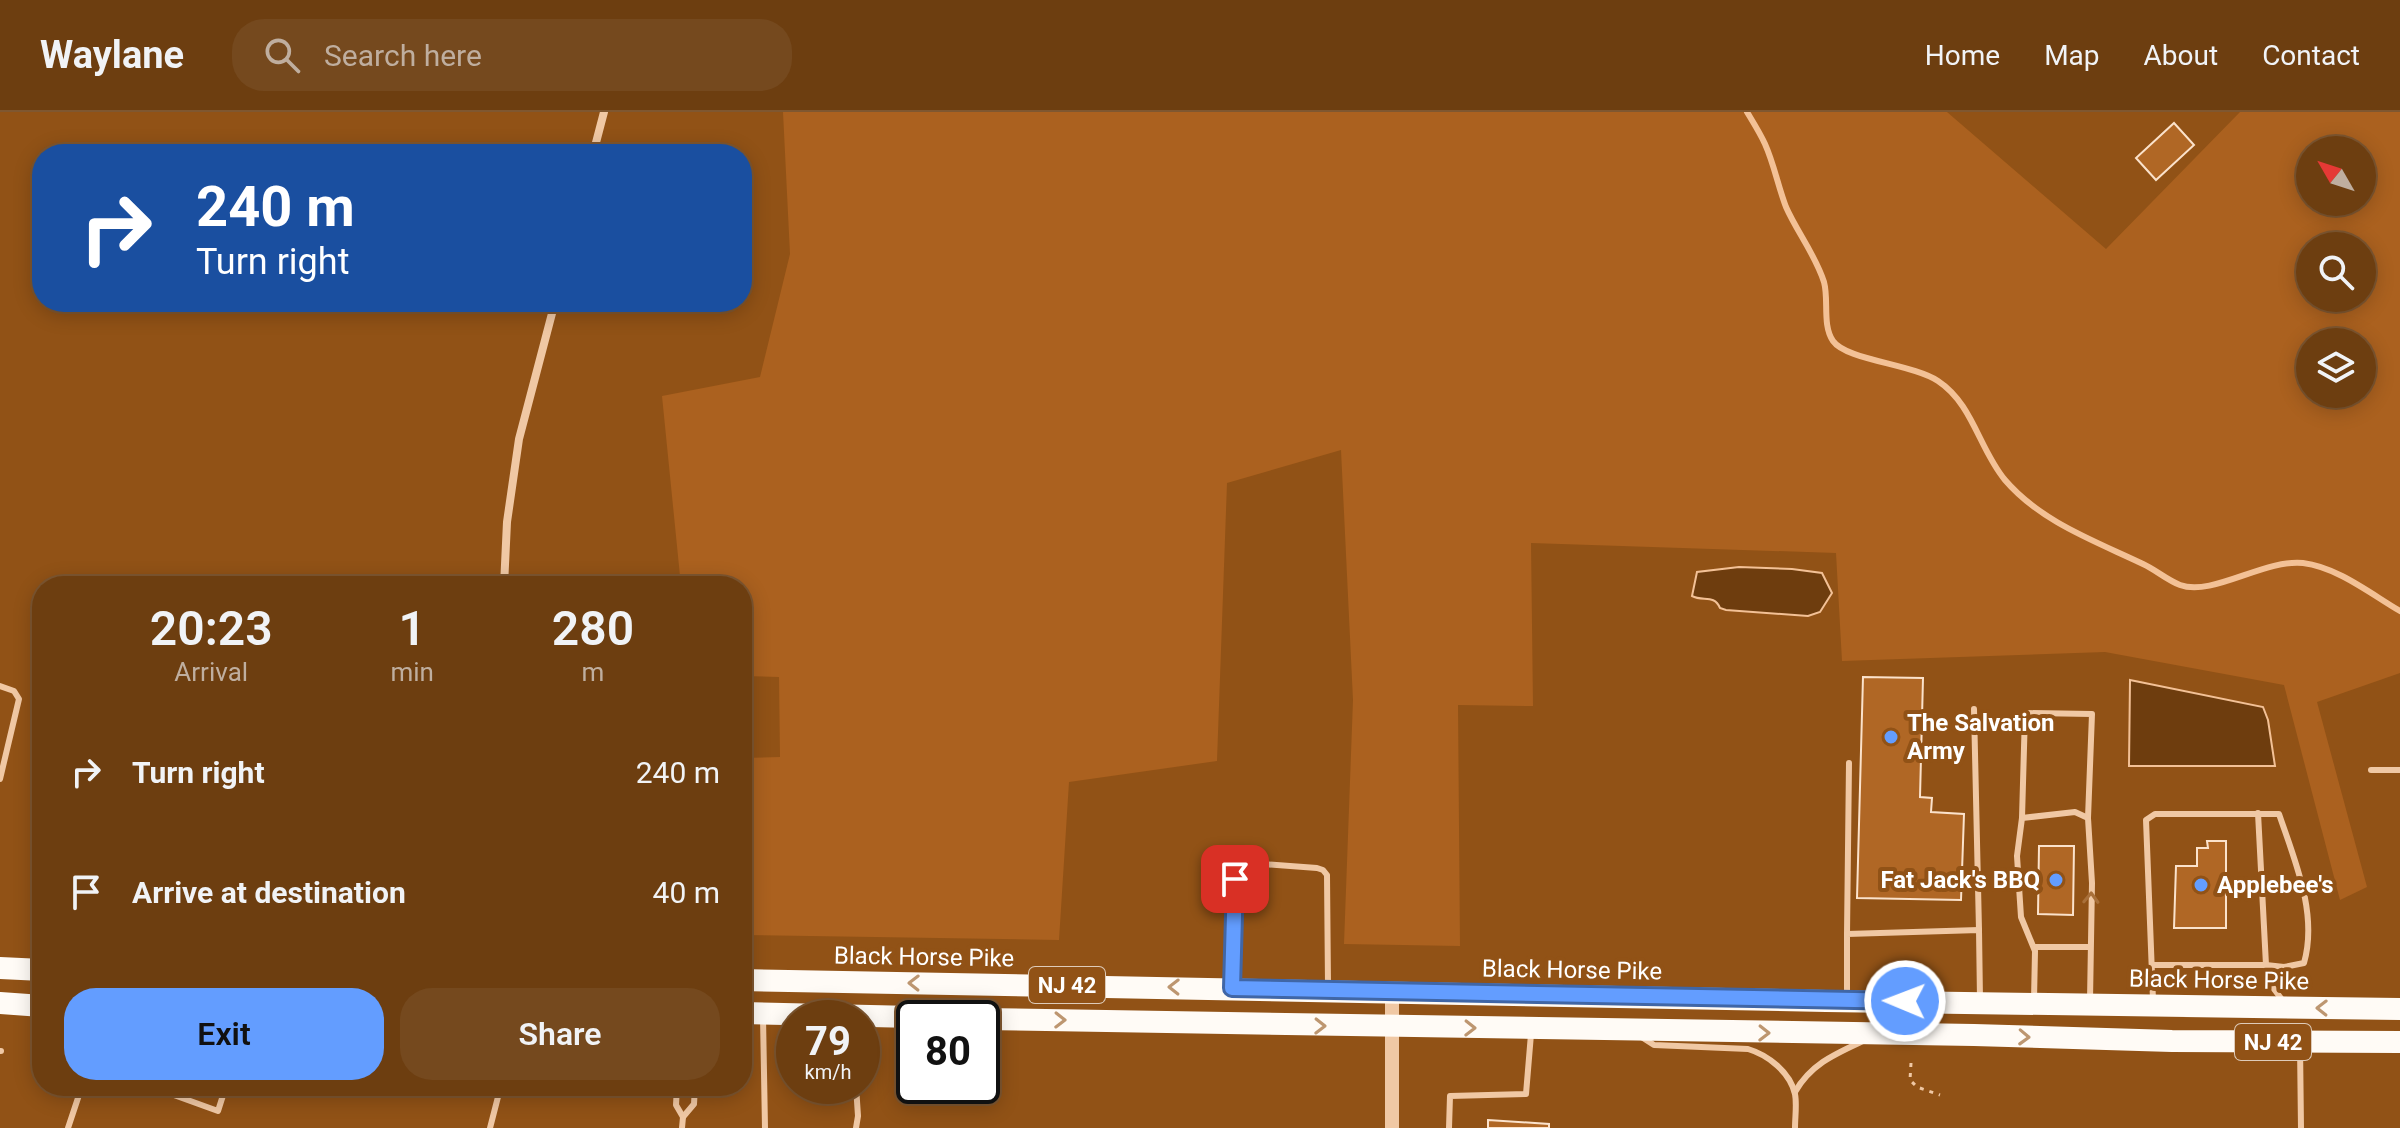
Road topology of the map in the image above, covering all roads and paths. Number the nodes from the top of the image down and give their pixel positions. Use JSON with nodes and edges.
{"nodes":[{"id":1,"x":604,"y":112,"type":"edge"},
{"id":2,"x":596,"y":144,"type":"edge"},
{"id":3,"x":552,"y":312,"type":"edge"},
{"id":4,"x":504,"y":576,"type":"edge"},
{"id":5,"x":0,"y":686,"type":"edge"},
{"id":6,"x":1974,"y":709,"type":"dead end"},
{"id":7,"x":1849,"y":763,"type":"dead end"},
{"id":8,"x":2371,"y":770,"type":"dead end"},
{"id":9,"x":2400,"y":770,"type":"edge"},
{"id":10,"x":0,"y":779,"type":"edge"},
{"id":11,"x":2258,"y":813,"type":"junction"},
{"id":12,"x":2022,"y":818,"type":"junction"},
{"id":13,"x":2088,"y":818,"type":"junction"},
{"id":14,"x":1979,"y":930,"type":"junction"},
{"id":15,"x":1847,"y":934,"type":"junction"},
{"id":16,"x":2034,"y":947,"type":"junction"},
{"id":17,"x":2089,"y":947,"type":"junction"},
{"id":18,"x":2152,"y":965,"type":"junction"},
{"id":19,"x":2266,"y":965,"type":"junction"},
{"id":20,"x":0,"y":968,"type":"edge"},
{"id":21,"x":32,"y":970,"type":"edge"},
{"id":22,"x":752,"y":980,"type":"edge"},
{"id":23,"x":1232,"y":988,"type":"junction"},
{"id":24,"x":1328,"y":991,"type":"junction"},
{"id":25,"x":1392,"y":992,"type":"junction"},
{"id":26,"x":1847,"y":1000,"type":"junction"},
{"id":27,"x":1980,"y":1002,"type":"junction"},
{"id":28,"x":0,"y":1003,"type":"edge"},
{"id":29,"x":2034,"y":1003,"type":"junction"},
{"id":30,"x":2090,"y":1004,"type":"junction"},
{"id":31,"x":32,"y":1005,"type":"edge"},
{"id":32,"x":2153,"y":1005,"type":"junction"},
{"id":33,"x":2287,"y":1007,"type":"junction"},
{"id":34,"x":2400,"y":1009,"type":"edge"},
{"id":35,"x":752,"y":1013,"type":"edge"},
{"id":36,"x":776,"y":1014,"type":"edge"},
{"id":37,"x":1000,"y":1019,"type":"edge"},
{"id":38,"x":1392,"y":1027,"type":"junction"},
{"id":39,"x":1531,"y":1029,"type":"junction"},
{"id":40,"x":1630,"y":1031,"type":"junction"},
{"id":41,"x":1878,"y":1034,"type":"junction"},
{"id":42,"x":2172,"y":1041,"type":"junction"},
{"id":43,"x":2300,"y":1042,"type":"junction"},
{"id":44,"x":2400,"y":1042,"type":"edge"},
{"id":45,"x":1911,"y":1063,"type":"dead end"},
{"id":46,"x":1795,"y":1092,"type":"junction"},
{"id":47,"x":1940,"y":1095,"type":"dead end"},
{"id":48,"x":79,"y":1096,"type":"edge"},
{"id":49,"x":177,"y":1096,"type":"edge"},
{"id":50,"x":223,"y":1096,"type":"edge"},
{"id":51,"x":498,"y":1096,"type":"edge"},
{"id":52,"x":676,"y":1096,"type":"edge"},
{"id":53,"x":694,"y":1096,"type":"edge"},
{"id":54,"x":857,"y":1104,"type":"edge"},
{"id":55,"x":683,"y":1117,"type":"junction"},
{"id":56,"x":68,"y":1128,"type":"edge"},
{"id":57,"x":490,"y":1128,"type":"edge"},
{"id":58,"x":682,"y":1128,"type":"edge"},
{"id":59,"x":765,"y":1128,"type":"edge"},
{"id":60,"x":856,"y":1128,"type":"edge"},
{"id":61,"x":1392,"y":1128,"type":"edge"},
{"id":62,"x":1449,"y":1128,"type":"edge"},
{"id":63,"x":1795,"y":1128,"type":"edge"},
{"id":64,"x":2301,"y":1128,"type":"edge"}],
"edges":[{"from":1,"to":2,"type":"street"},
{"from":3,"to":4,"type":"street"},
{"from":5,"to":10,"type":"lane"},
{"from":6,"to":14,"type":"lane"},
{"from":7,"to":15,"type":"lane"},
{"from":8,"to":9,"type":"lane"},
{"from":11,"to":18,"type":"lane"},
{"from":11,"to":19,"type":"lane"},
{"from":11,"to":19,"type":"lane"},
{"from":12,"to":13,"type":"lane"},
{"from":12,"to":13,"type":"lane"},
{"from":12,"to":16,"type":"lane"},
{"from":17,"to":13,"type":"lane","one_way":true},
{"from":14,"to":15,"type":"lane"},
{"from":14,"to":27,"type":"lane"},
{"from":15,"to":26,"type":"lane"},
{"from":16,"to":17,"type":"lane"},
{"from":16,"to":29,"type":"lane"},
{"from":17,"to":30,"type":"lane"},
{"from":18,"to":19,"type":"lane"},
{"from":18,"to":32,"type":"lane"},
{"from":19,"to":33,"type":"lane"},
{"from":20,"to":21,"type":"highway"},
{"from":23,"to":22,"type":"highway","name":"Black Horse Pike","number":"NJ 42","one_way":true},
{"from":23,"to":24,"type":"highway","name":"Black Horse Pike","number":"NJ 42"},
{"from":23,"to":24,"type":"lane"},
{"from":24,"to":25,"type":"highway","name":"Black Horse Pike","number":"NJ 42"},
{"from":25,"to":26,"type":"highway","name":"Black Horse Pike","number":"NJ 42"},
{"from":25,"to":38,"type":"street"},
{"from":26,"to":27,"type":"highway","name":"Black Horse Pike","number":"NJ 42"},
{"from":27,"to":29,"type":"highway","name":"Black Horse Pike","number":"NJ 42"},
{"from":28,"to":31,"type":"highway"},
{"from":29,"to":30,"type":"highway","name":"Black Horse Pike","number":"NJ 42"},
{"from":30,"to":32,"type":"highway","name":"Black Horse Pike","number":"NJ 42"},
{"from":32,"to":33,"type":"highway","name":"Black Horse Pike","number":"NJ 42"},
{"from":34,"to":33,"type":"highway","name":"Black Horse Pike","number":"NJ 42","one_way":true},
{"from":33,"to":42,"type":"highway"},
{"from":35,"to":36,"type":"highway"},
{"from":35,"to":59,"type":"lane"},
{"from":37,"to":38,"type":"highway","number":"NJ 42","one_way":true},
{"from":38,"to":39,"type":"highway","number":"NJ 42","one_way":true},
{"from":38,"to":61,"type":"street"},
{"from":39,"to":40,"type":"highway","number":"NJ 42"},
{"from":39,"to":62,"type":"lane"},
{"from":40,"to":41,"type":"highway","number":"NJ 42","one_way":true},
{"from":40,"to":46,"type":"lane"},
{"from":41,"to":42,"type":"highway","number":"NJ 42","one_way":true},
{"from":41,"to":46,"type":"lane"},
{"from":42,"to":43,"type":"highway","number":"NJ 42"},
{"from":43,"to":44,"type":"highway","number":"NJ 42"},
{"from":43,"to":64,"type":"lane"},
{"from":45,"to":47,"type":"path"},
{"from":46,"to":63,"type":"lane"},
{"from":48,"to":56,"type":"lane"},
{"from":49,"to":50,"type":"lane"},
{"from":51,"to":57,"type":"lane"},
{"from":52,"to":55,"type":"lane"},
{"from":53,"to":55,"type":"lane"},
{"from":54,"to":60,"type":"lane"},
{"from":55,"to":58,"type":"lane"}]}
